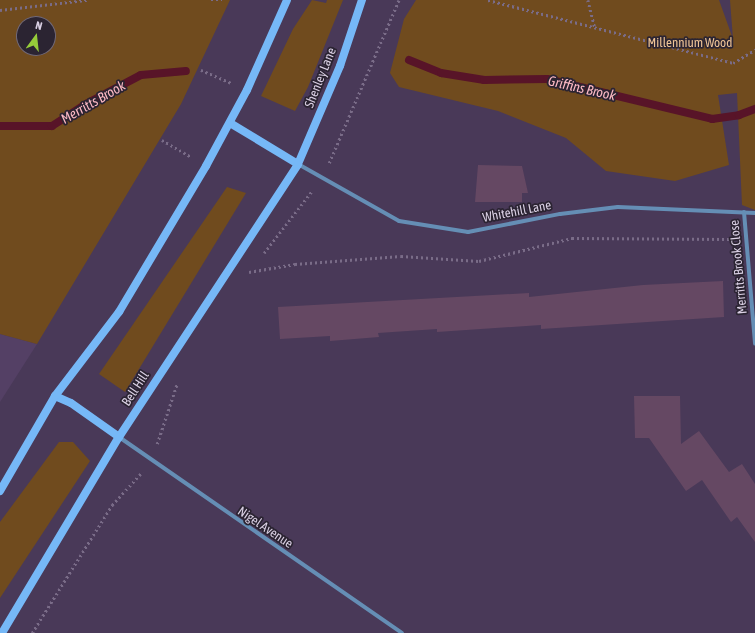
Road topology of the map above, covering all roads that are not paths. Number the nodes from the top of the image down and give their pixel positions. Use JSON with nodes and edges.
{"nodes":[{"id":1,"x":287,"y":0,"type":"edge"},
{"id":2,"x":362,"y":0,"type":"edge"},
{"id":3,"x":230,"y":123,"type":"junction"},
{"id":4,"x":298,"y":164,"type":"junction"},
{"id":5,"x":744,"y":212,"type":"junction"},
{"id":6,"x":755,"y":213,"type":"edge"},
{"id":7,"x":755,"y":344,"type":"edge"},
{"id":8,"x":55,"y":396,"type":"junction"},
{"id":9,"x":118,"y":437,"type":"junction"},
{"id":10,"x":0,"y":491,"type":"edge"},
{"id":11,"x":2,"y":633,"type":"edge"},
{"id":12,"x":402,"y":633,"type":"edge"}],
"edges":[{"from":1,"to":3,"type":"main road"},
{"from":2,"to":4,"type":"main road","name":"Shenley Lane"},
{"from":3,"to":4,"type":"main road"},
{"from":3,"to":8,"type":"main road"},
{"from":4,"to":5,"type":"street","name":"Whitehill Lane"},
{"from":4,"to":9,"type":"main road","name":"Bell Hill"},
{"from":5,"to":6,"type":"street","name":"Whitehill Lane"},
{"from":5,"to":7,"type":"street","name":"Merritts Brook Close"},
{"from":8,"to":9,"type":"main road"},
{"from":8,"to":10,"type":"main road"},
{"from":9,"to":11,"type":"main road","name":"Bell Hill"},
{"from":9,"to":12,"type":"street","name":"Nigel Avenue"}]}
